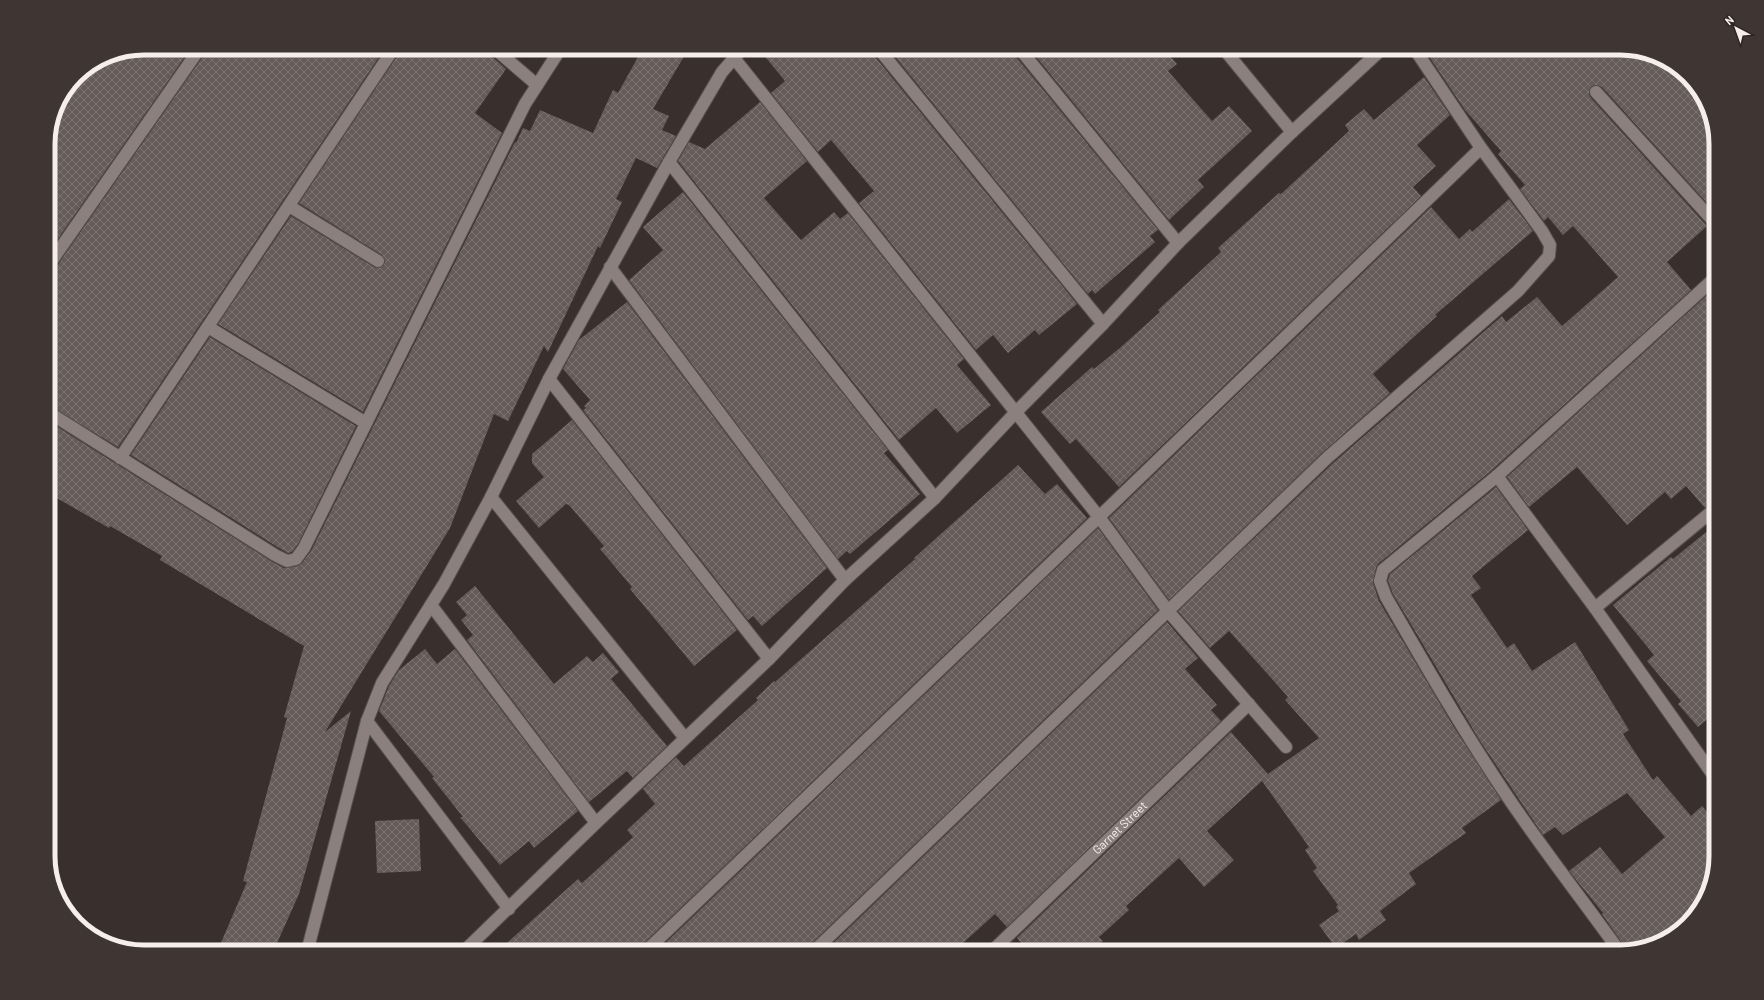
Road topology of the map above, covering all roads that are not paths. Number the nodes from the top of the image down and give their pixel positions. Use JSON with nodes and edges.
{"nodes":[{"id":1,"x":195,"y":55,"type":"edge"},
{"id":2,"x":389,"y":55,"type":"edge"},
{"id":3,"x":502,"y":55,"type":"edge"},
{"id":4,"x":557,"y":55,"type":"edge"},
{"id":5,"x":737,"y":55,"type":"edge"},
{"id":6,"x":884,"y":55,"type":"edge"},
{"id":7,"x":1024,"y":55,"type":"edge"},
{"id":8,"x":1228,"y":55,"type":"edge"},
{"id":9,"x":1375,"y":55,"type":"edge"},
{"id":10,"x":1421,"y":55,"type":"edge"},
{"id":11,"x":734,"y":58,"type":"junction"},
{"id":12,"x":537,"y":86,"type":"junction"},
{"id":13,"x":1596,"y":92,"type":"dead end"},
{"id":14,"x":1292,"y":132,"type":"junction"},
{"id":15,"x":1480,"y":148,"type":"junction"},
{"id":16,"x":669,"y":162,"type":"junction"},
{"id":17,"x":288,"y":206,"type":"junction"},
{"id":18,"x":1709,"y":216,"type":"edge"},
{"id":19,"x":1178,"y":242,"type":"junction"},
{"id":20,"x":55,"y":256,"type":"edge"},
{"id":21,"x":378,"y":261,"type":"dead end"},
{"id":22,"x":610,"y":267,"type":"junction"},
{"id":23,"x":1709,"y":283,"type":"edge"},
{"id":24,"x":1103,"y":324,"type":"junction"},
{"id":25,"x":208,"y":327,"type":"junction"},
{"id":26,"x":549,"y":379,"type":"junction"},
{"id":27,"x":1016,"y":412,"type":"junction"},
{"id":28,"x":55,"y":416,"type":"edge"},
{"id":29,"x":366,"y":423,"type":"junction"},
{"id":30,"x":120,"y":458,"type":"junction"},
{"id":31,"x":1497,"y":476,"type":"junction"},
{"id":32,"x":491,"y":497,"type":"junction"},
{"id":33,"x":935,"y":498,"type":"junction"},
{"id":34,"x":1709,"y":514,"type":"edge"},
{"id":35,"x":1099,"y":518,"type":"junction"},
{"id":36,"x":845,"y":580,"type":"junction"},
{"id":37,"x":431,"y":605,"type":"junction"},
{"id":38,"x":1595,"y":608,"type":"junction"},
{"id":39,"x":1168,"y":611,"type":"junction"},
{"id":40,"x":769,"y":659,"type":"junction"},
{"id":41,"x":1249,"y":704,"type":"junction"},
{"id":42,"x":367,"y":720,"type":"junction"},
{"id":43,"x":685,"y":738,"type":"junction"},
{"id":44,"x":1286,"y":747,"type":"dead end"},
{"id":45,"x":1709,"y":766,"type":"edge"},
{"id":46,"x":596,"y":823,"type":"junction"},
{"id":47,"x":509,"y":909,"type":"junction"},
{"id":48,"x":309,"y":945,"type":"edge"},
{"id":49,"x":470,"y":945,"type":"edge"},
{"id":50,"x":652,"y":945,"type":"edge"},
{"id":51,"x":820,"y":945,"type":"edge"},
{"id":52,"x":998,"y":945,"type":"edge"},
{"id":53,"x":1615,"y":945,"type":"edge"}],
"edges":[{"from":1,"to":20,"type":"street"},
{"from":2,"to":17,"type":"street"},
{"from":3,"to":12,"type":"street"},
{"from":4,"to":12,"type":"street"},
{"from":5,"to":11,"type":"street"},
{"from":6,"to":24,"type":"street"},
{"from":7,"to":19,"type":"street"},
{"from":8,"to":14,"type":"street"},
{"from":9,"to":14,"type":"street"},
{"from":10,"to":15,"type":"street"},
{"from":11,"to":16,"type":"street"},
{"from":11,"to":27,"type":"street"},
{"from":12,"to":29,"type":"street"},
{"from":13,"to":18,"type":"street"},
{"from":14,"to":19,"type":"street"},
{"from":15,"to":35,"type":"street"},
{"from":15,"to":39,"type":"street"},
{"from":16,"to":22,"type":"street"},
{"from":16,"to":33,"type":"street"},
{"from":17,"to":21,"type":"street"},
{"from":17,"to":25,"type":"street"},
{"from":19,"to":24,"type":"street"},
{"from":22,"to":26,"type":"street"},
{"from":22,"to":36,"type":"street"},
{"from":23,"to":31,"type":"street"},
{"from":24,"to":27,"type":"street"},
{"from":25,"to":29,"type":"street"},
{"from":25,"to":30,"type":"street"},
{"from":26,"to":32,"type":"street"},
{"from":26,"to":40,"type":"street"},
{"from":27,"to":33,"type":"street"},
{"from":27,"to":35,"type":"street"},
{"from":28,"to":30,"type":"street"},
{"from":29,"to":30,"type":"street"},
{"from":31,"to":38,"type":"street"},
{"from":31,"to":53,"type":"street"},
{"from":32,"to":37,"type":"street"},
{"from":32,"to":43,"type":"street"},
{"from":33,"to":36,"type":"street"},
{"from":34,"to":38,"type":"street"},
{"from":35,"to":39,"type":"street"},
{"from":35,"to":50,"type":"street"},
{"from":36,"to":40,"type":"street"},
{"from":37,"to":42,"type":"street"},
{"from":37,"to":46,"type":"street"},
{"from":38,"to":45,"type":"street"},
{"from":39,"to":41,"type":"street"},
{"from":39,"to":51,"type":"street"},
{"from":40,"to":43,"type":"street"},
{"from":41,"to":44,"type":"street"},
{"from":41,"to":52,"type":"street","name":"Garnet Street"},
{"from":42,"to":47,"type":"street"},
{"from":42,"to":48,"type":"street"},
{"from":43,"to":46,"type":"street"},
{"from":46,"to":47,"type":"street"},
{"from":47,"to":49,"type":"street"}]}
